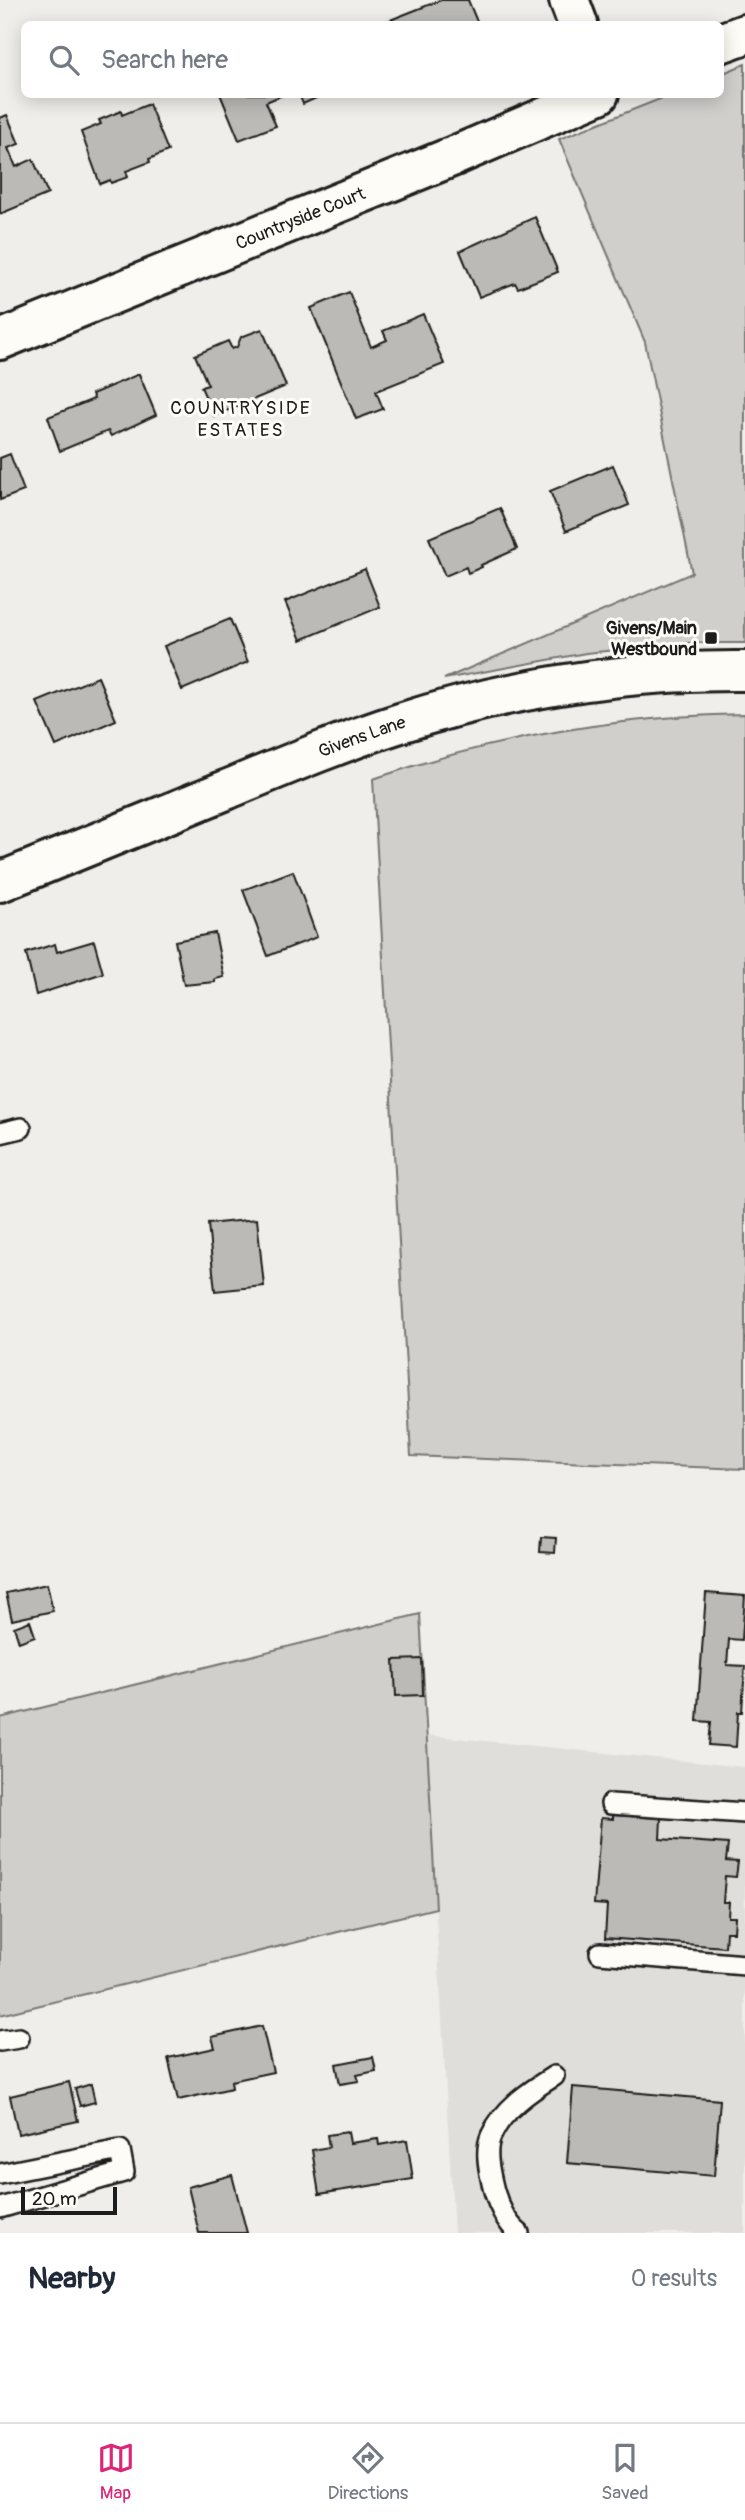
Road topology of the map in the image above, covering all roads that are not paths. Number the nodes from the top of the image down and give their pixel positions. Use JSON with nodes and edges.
{"nodes":[{"id":1,"x":569,"y":0,"type":"edge"},
{"id":2,"x":577,"y":21,"type":"edge"},
{"id":3,"x":745,"y":34,"type":"edge"},
{"id":4,"x":724,"y":42,"type":"edge"},
{"id":5,"x":590,"y":98,"type":"edge"},
{"id":6,"x":0,"y":340,"type":"edge"},
{"id":7,"x":745,"y":671,"type":"edge"},
{"id":8,"x":0,"y":882,"type":"edge"},
{"id":9,"x":21,"y":1128,"type":"dead end"},
{"id":10,"x":0,"y":1133,"type":"edge"},
{"id":11,"x":611,"y":1804,"type":"dead end"},
{"id":12,"x":745,"y":1813,"type":"edge"},
{"id":13,"x":600,"y":1953,"type":"dead end"},
{"id":14,"x":745,"y":1965,"type":"edge"},
{"id":15,"x":554,"y":2076,"type":"dead end"},
{"id":16,"x":0,"y":2174,"type":"edge"},
{"id":17,"x":0,"y":2208,"type":"edge"},
{"id":18,"x":519,"y":2233,"type":"edge"}],
"edges":[{"from":1,"to":2,"type":"street"},
{"from":3,"to":4,"type":"street"},
{"from":5,"to":6,"type":"street","name":"Countryside Court"},
{"from":7,"to":8,"type":"street","name":"Givens Lane"},
{"from":9,"to":10,"type":"lane"},
{"from":11,"to":12,"type":"lane"},
{"from":13,"to":14,"type":"lane"},
{"from":15,"to":18,"type":"lane"},
{"from":16,"to":17,"type":"lane"}]}
